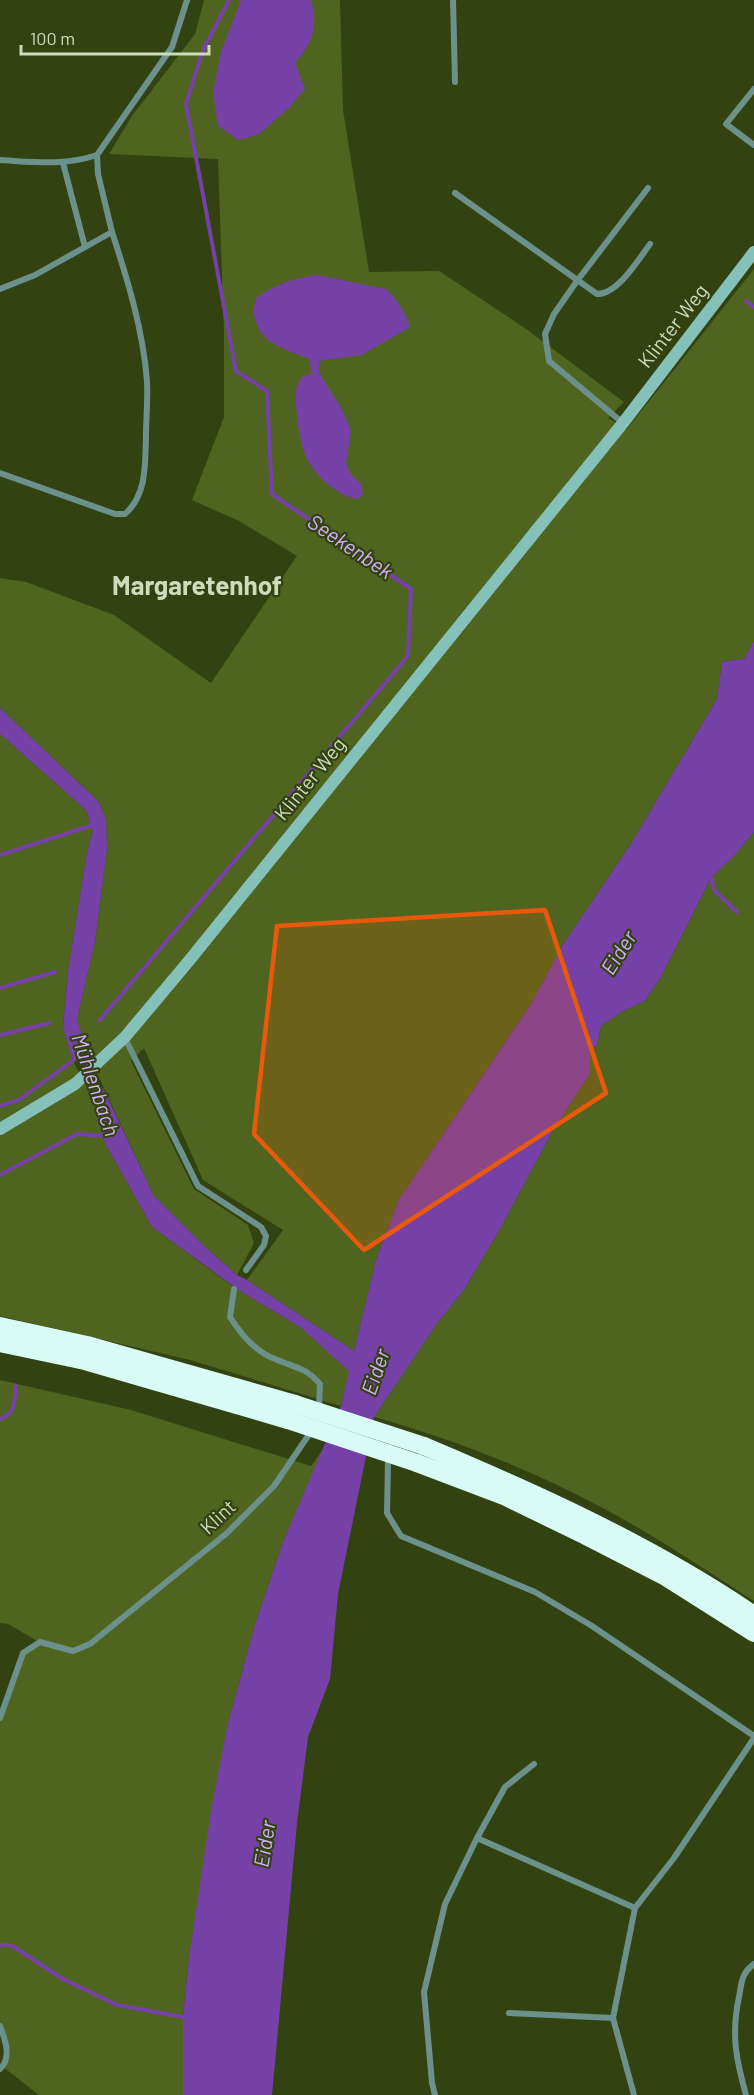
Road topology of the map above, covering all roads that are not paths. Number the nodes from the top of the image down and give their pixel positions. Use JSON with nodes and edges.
{"nodes":[{"id":1,"x":187,"y":0,"type":"edge"},
{"id":2,"x":453,"y":0,"type":"edge"},
{"id":3,"x":455,"y":82,"type":"dead end"},
{"id":4,"x":754,"y":89,"type":"edge"},
{"id":5,"x":754,"y":145,"type":"edge"},
{"id":6,"x":97,"y":155,"type":"junction"},
{"id":7,"x":0,"y":160,"type":"edge"},
{"id":8,"x":63,"y":163,"type":"junction"},
{"id":9,"x":648,"y":188,"type":"dead end"},
{"id":10,"x":455,"y":192,"type":"dead end"},
{"id":11,"x":112,"y":232,"type":"junction"},
{"id":12,"x":650,"y":244,"type":"dead end"},
{"id":13,"x":85,"y":247,"type":"junction"},
{"id":14,"x":754,"y":252,"type":"edge"},
{"id":15,"x":577,"y":281,"type":"junction"},
{"id":16,"x":0,"y":289,"type":"edge"},
{"id":17,"x":622,"y":423,"type":"junction"},
{"id":18,"x":0,"y":473,"type":"edge"},
{"id":19,"x":125,"y":1037,"type":"junction"},
{"id":20,"x":0,"y":1129,"type":"edge"},
{"id":21,"x":246,"y":1270,"type":"dead end"},
{"id":22,"x":234,"y":1289,"type":"dead end"},
{"id":23,"x":0,"y":1326,"type":"edge"},
{"id":24,"x":0,"y":1343,"type":"edge"},
{"id":25,"x":292,"y":1412,"type":"junction"},
{"id":26,"x":317,"y":1417,"type":"dead end"},
{"id":27,"x":316,"y":1425,"type":"dead end"},
{"id":28,"x":402,"y":1429,"type":"dead end"},
{"id":29,"x":397,"y":1440,"type":"dead end"},
{"id":30,"x":393,"y":1451,"type":"dead end"},
{"id":31,"x":420,"y":1455,"type":"junction"},
{"id":32,"x":754,"y":1615,"type":"edge"},
{"id":33,"x":754,"y":1632,"type":"edge"},
{"id":34,"x":0,"y":1718,"type":"edge"},
{"id":35,"x":754,"y":1737,"type":"edge"},
{"id":36,"x":534,"y":1764,"type":"dead end"},
{"id":37,"x":477,"y":1838,"type":"junction"},
{"id":38,"x":635,"y":1908,"type":"junction"},
{"id":39,"x":754,"y":1964,"type":"edge"},
{"id":40,"x":509,"y":2013,"type":"dead end"},
{"id":41,"x":613,"y":2019,"type":"junction"},
{"id":42,"x":0,"y":2026,"type":"edge"},
{"id":43,"x":0,"y":2069,"type":"edge"},
{"id":44,"x":435,"y":2095,"type":"edge"},
{"id":45,"x":634,"y":2095,"type":"edge"},
{"id":46,"x":746,"y":2095,"type":"edge"}],
"edges":[{"from":1,"to":6,"type":"street"},
{"from":2,"to":3,"type":"street"},
{"from":4,"to":5,"type":"street"},
{"from":6,"to":8,"type":"street"},
{"from":6,"to":11,"type":"street"},
{"from":7,"to":8,"type":"street"},
{"from":8,"to":13,"type":"street"},
{"from":9,"to":15,"type":"street"},
{"from":10,"to":15,"type":"street"},
{"from":11,"to":13,"type":"street"},
{"from":11,"to":18,"type":"street"},
{"from":12,"to":15,"type":"street"},
{"from":13,"to":16,"type":"street"},
{"from":14,"to":17,"type":"street","name":"Klinter Weg"},
{"from":15,"to":17,"type":"street"},
{"from":17,"to":19,"type":"street","name":"Klinter Weg"},
{"from":19,"to":20,"type":"street","name":"Klinter Weg"},
{"from":19,"to":21,"type":"street"},
{"from":22,"to":26,"type":"street"},
{"from":23,"to":25,"type":"highway"},
{"from":24,"to":25,"type":"highway"},
{"from":25,"to":31,"type":"highway","bridge":true},
{"from":27,"to":34,"type":"street","name":"Klint"},
{"from":28,"to":29,"type":"street"},
{"from":30,"to":35,"type":"street"},
{"from":31,"to":32,"type":"highway"},
{"from":31,"to":33,"type":"highway"},
{"from":35,"to":38,"type":"street"},
{"from":36,"to":37,"type":"street"},
{"from":37,"to":38,"type":"street"},
{"from":37,"to":44,"type":"street"},
{"from":38,"to":41,"type":"street"},
{"from":39,"to":46,"type":"street"},
{"from":40,"to":41,"type":"street"},
{"from":41,"to":45,"type":"street"},
{"from":42,"to":43,"type":"street"}]}
